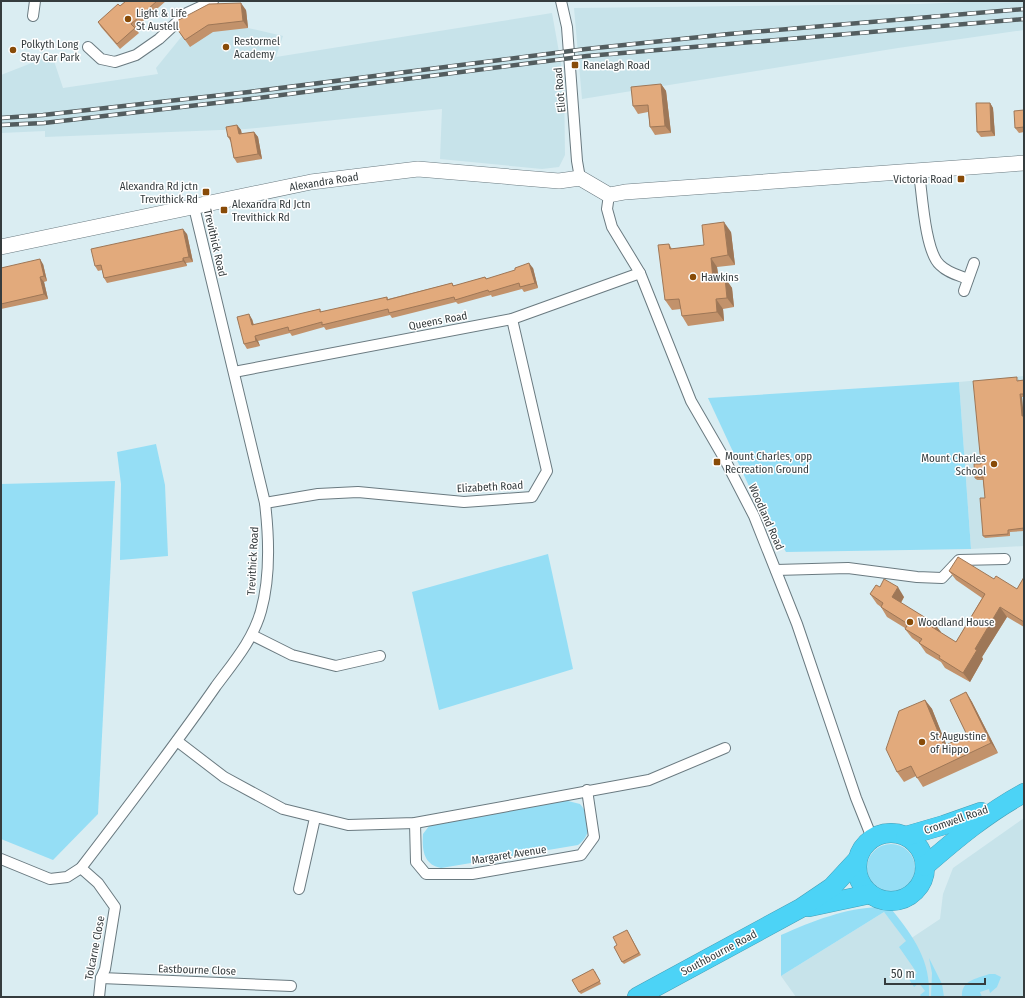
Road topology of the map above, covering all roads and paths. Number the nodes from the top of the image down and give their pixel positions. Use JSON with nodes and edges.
{"nodes":[{"id":1,"x":35,"y":1,"type":"edge"},
{"id":2,"x":213,"y":1,"type":"edge"},
{"id":3,"x":561,"y":1,"type":"edge"},
{"id":4,"x":33,"y":16,"type":"dead end"},
{"id":5,"x":88,"y":47,"type":"dead end"},
{"id":6,"x":1024,"y":163,"type":"edge"},
{"id":7,"x":919,"y":172,"type":"junction"},
{"id":8,"x":580,"y":178,"type":"junction"},
{"id":9,"x":609,"y":195,"type":"junction"},
{"id":10,"x":194,"y":206,"type":"junction"},
{"id":11,"x":1,"y":247,"type":"edge"},
{"id":12,"x":974,"y":263,"type":"dead end"},
{"id":13,"x":640,"y":273,"type":"junction"},
{"id":14,"x":968,"y":279,"type":"junction"},
{"id":15,"x":964,"y":291,"type":"dead end"},
{"id":16,"x":512,"y":319,"type":"junction"},
{"id":17,"x":234,"y":372,"type":"junction"},
{"id":18,"x":265,"y":503,"type":"junction"},
{"id":19,"x":1005,"y":559,"type":"dead end"},
{"id":20,"x":776,"y":570,"type":"junction"},
{"id":21,"x":252,"y":635,"type":"junction"},
{"id":22,"x":380,"y":656,"type":"dead end"},
{"id":23,"x":177,"y":741,"type":"junction"},
{"id":24,"x":725,"y":748,"type":"dead end"},
{"id":25,"x":587,"y":790,"type":"junction"},
{"id":26,"x":1024,"y":793,"type":"edge"},
{"id":27,"x":1006,"y":803,"type":"junction"},
{"id":28,"x":315,"y":818,"type":"junction"},
{"id":29,"x":415,"y":823,"type":"junction"},
{"id":30,"x":906,"y":836,"type":"junction"},
{"id":31,"x":872,"y":838,"type":"junction"},
{"id":32,"x":1,"y":859,"type":"edge"},
{"id":33,"x":857,"y":860,"type":"junction"},
{"id":34,"x":925,"y":866,"type":"junction"},
{"id":35,"x":81,"y":868,"type":"junction"},
{"id":36,"x":299,"y":889,"type":"dead end"},
{"id":37,"x":870,"y":894,"type":"junction"},
{"id":38,"x":801,"y":908,"type":"junction"},
{"id":39,"x":101,"y":978,"type":"junction"},
{"id":40,"x":291,"y":986,"type":"dead end"},
{"id":41,"x":99,"y":997,"type":"edge"},
{"id":42,"x":637,"y":997,"type":"edge"}],
"edges":[{"from":1,"to":4,"type":"street"},
{"from":2,"to":5,"type":"street"},
{"from":3,"to":8,"type":"street","name":"Eliot Road"},
{"from":6,"to":7,"type":"street"},
{"from":7,"to":9,"type":"street"},
{"from":7,"to":14,"type":"street"},
{"from":8,"to":9,"type":"street"},
{"from":8,"to":10,"type":"street","name":"Alexandra Road"},
{"from":9,"to":13,"type":"street","name":"Woodland Road"},
{"from":10,"to":11,"type":"street","name":"Alexandra Road"},
{"from":10,"to":17,"type":"street","name":"Trevithick Road"},
{"from":12,"to":14,"type":"street"},
{"from":13,"to":16,"type":"street","name":"Queens Road"},
{"from":13,"to":20,"type":"street","name":"Woodland Road"},
{"from":14,"to":15,"type":"street"},
{"from":16,"to":17,"type":"street","name":"Queens Road"},
{"from":16,"to":18,"type":"street","name":"Elizabeth Road"},
{"from":17,"to":18,"type":"street","name":"Trevithick Road"},
{"from":18,"to":21,"type":"street","name":"Trevithick Road"},
{"from":19,"to":20,"type":"street"},
{"from":20,"to":31,"type":"street","name":"Woodland Road"},
{"from":21,"to":22,"type":"street"},
{"from":21,"to":23,"type":"street","name":"Trevithick Road"},
{"from":23,"to":28,"type":"street"},
{"from":23,"to":35,"type":"street","name":"Trevithick Road"},
{"from":24,"to":25,"type":"street"},
{"from":25,"to":29,"type":"street"},
{"from":25,"to":29,"type":"street","name":"Margaret Avenue"},
{"from":26,"to":27,"type":"highway","name":"Cromwell Road"},
{"from":27,"to":30,"type":"highway","name":"Cromwell Road"},
{"from":27,"to":34,"type":"highway","name":"Cromwell Road"},
{"from":28,"to":29,"type":"street"},
{"from":28,"to":36,"type":"street"},
{"from":30,"to":31,"type":"highway"},
{"from":30,"to":34,"type":"highway"},
{"from":31,"to":33,"type":"highway"},
{"from":32,"to":35,"type":"street"},
{"from":33,"to":37,"type":"highway"},
{"from":33,"to":38,"type":"highway","name":"Southbourne Road"},
{"from":34,"to":37,"type":"highway"},
{"from":35,"to":39,"type":"street","name":"Tolcarne Close"},
{"from":37,"to":38,"type":"highway","name":"Southbourne Road"},
{"from":38,"to":42,"type":"highway","name":"Southbourne Road"},
{"from":39,"to":40,"type":"street","name":"Eastbourne Close"},
{"from":39,"to":41,"type":"street","name":"Tolcarne Close"}]}
